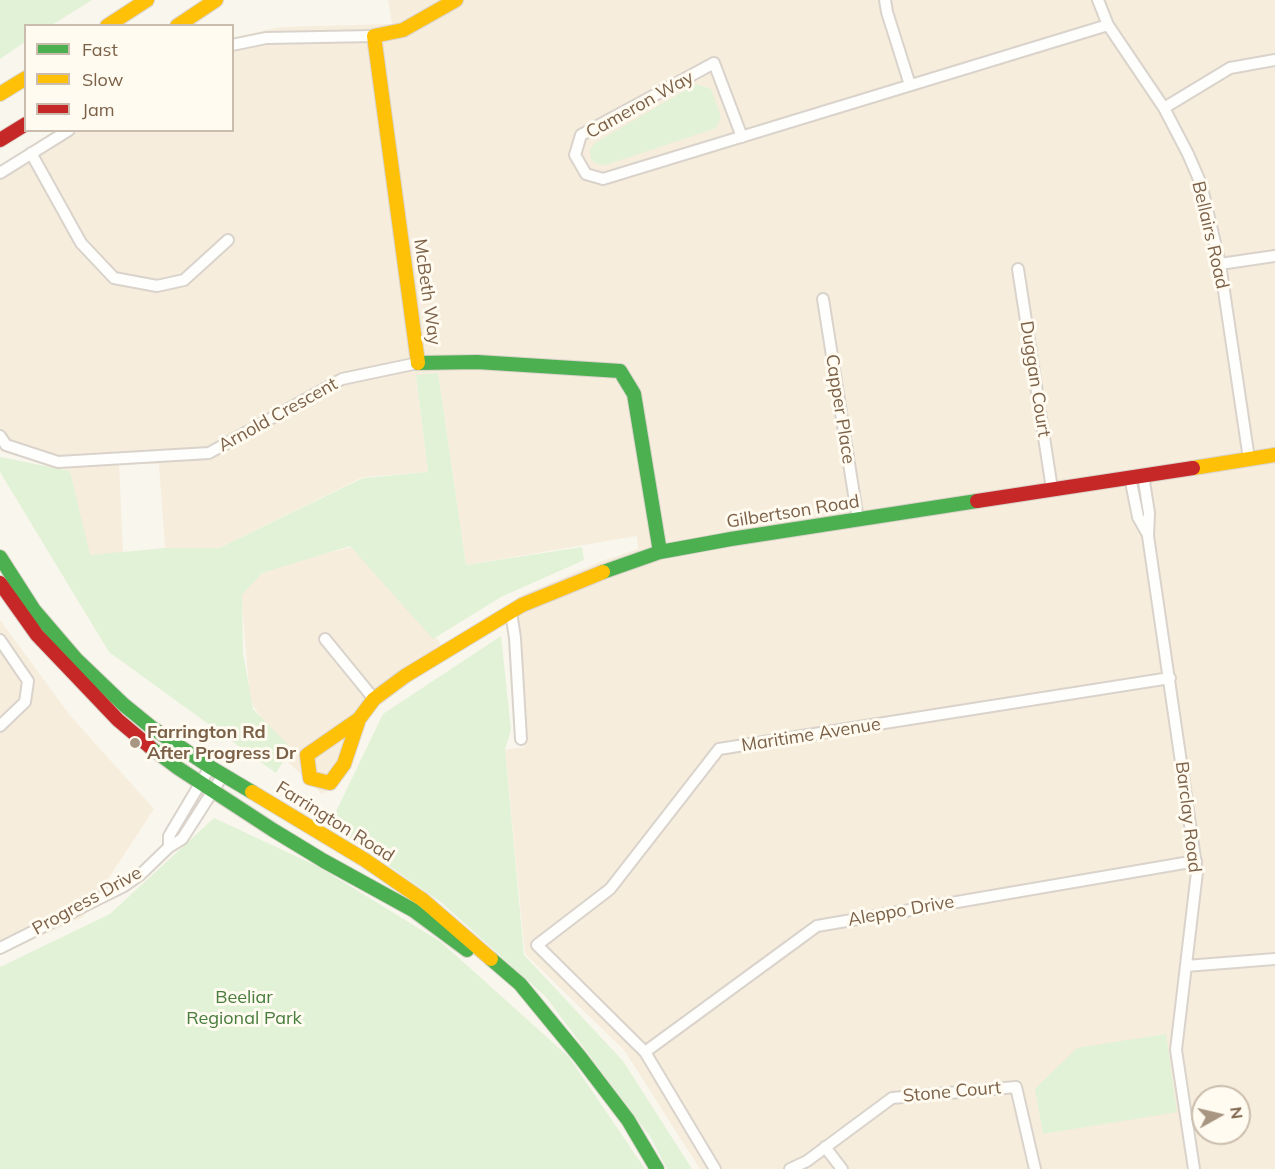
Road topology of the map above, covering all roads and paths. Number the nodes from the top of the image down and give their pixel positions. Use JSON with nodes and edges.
{"nodes":[{"id":1,"x":147,"y":0,"type":"edge"},
{"id":2,"x":216,"y":0,"type":"edge"},
{"id":3,"x":456,"y":0,"type":"edge"},
{"id":4,"x":885,"y":0,"type":"edge"},
{"id":5,"x":1098,"y":0,"type":"edge"},
{"id":6,"x":110,"y":24,"type":"edge"},
{"id":7,"x":180,"y":24,"type":"edge"},
{"id":8,"x":1108,"y":25,"type":"junction"},
{"id":9,"x":374,"y":36,"type":"junction"},
{"id":10,"x":234,"y":45,"type":"edge"},
{"id":11,"x":1275,"y":60,"type":"edge"},
{"id":12,"x":24,"y":79,"type":"edge"},
{"id":13,"x":910,"y":85,"type":"junction"},
{"id":14,"x":0,"y":94,"type":"edge"},
{"id":15,"x":1164,"y":108,"type":"junction"},
{"id":16,"x":24,"y":125,"type":"edge"},
{"id":17,"x":13,"y":132,"type":"junction"},
{"id":18,"x":66,"y":132,"type":"edge"},
{"id":19,"x":742,"y":137,"type":"junction"},
{"id":20,"x":0,"y":140,"type":"edge"},
{"id":21,"x":31,"y":153,"type":"junction"},
{"id":22,"x":0,"y":154,"type":"edge"},
{"id":23,"x":0,"y":173,"type":"edge"},
{"id":24,"x":228,"y":240,"type":"dead end"},
{"id":25,"x":1275,"y":256,"type":"edge"},
{"id":26,"x":1220,"y":264,"type":"junction"},
{"id":27,"x":1018,"y":269,"type":"dead end"},
{"id":28,"x":823,"y":299,"type":"dead end"},
{"id":29,"x":418,"y":363,"type":"junction"},
{"id":30,"x":0,"y":436,"type":"edge"},
{"id":31,"x":1275,"y":455,"type":"edge"},
{"id":32,"x":1249,"y":459,"type":"junction"},
{"id":33,"x":1137,"y":476,"type":"junction"},
{"id":34,"x":1053,"y":489,"type":"junction"},
{"id":35,"x":858,"y":519,"type":"junction"},
{"id":36,"x":660,"y":552,"type":"junction"},
{"id":37,"x":0,"y":557,"type":"edge"},
{"id":38,"x":0,"y":583,"type":"edge"},
{"id":39,"x":511,"y":612,"type":"junction"},
{"id":40,"x":325,"y":639,"type":"dead end"},
{"id":41,"x":0,"y":640,"type":"edge"},
{"id":42,"x":1170,"y":678,"type":"junction"},
{"id":43,"x":374,"y":699,"type":"junction"},
{"id":44,"x":359,"y":719,"type":"junction"},
{"id":45,"x":0,"y":726,"type":"edge"},
{"id":46,"x":521,"y":739,"type":"dead end"},
{"id":47,"x":210,"y":767,"type":"junction"},
{"id":48,"x":223,"y":775,"type":"junction"},
{"id":49,"x":207,"y":787,"type":"junction"},
{"id":50,"x":1196,"y":861,"type":"junction"},
{"id":51,"x":0,"y":948,"type":"edge"},
{"id":52,"x":1275,"y":958,"type":"edge"},
{"id":53,"x":1186,"y":966,"type":"junction"},
{"id":54,"x":549,"y":1021,"type":"junction"},
{"id":55,"x":645,"y":1052,"type":"junction"},
{"id":56,"x":825,"y":1147,"type":"junction"},
{"id":57,"x":657,"y":1169,"type":"edge"},
{"id":58,"x":715,"y":1169,"type":"edge"},
{"id":59,"x":790,"y":1169,"type":"edge"},
{"id":60,"x":842,"y":1169,"type":"edge"},
{"id":61,"x":1035,"y":1169,"type":"edge"},
{"id":62,"x":1194,"y":1169,"type":"edge"}],
"edges":[{"from":1,"to":6,"type":"street"},
{"from":2,"to":7,"type":"street"},
{"from":3,"to":9,"type":"street"},
{"from":4,"to":13,"type":"street"},
{"from":5,"to":8,"type":"street","name":"Bellairs Road"},
{"from":8,"to":13,"type":"street","name":"Cameron Way"},
{"from":8,"to":15,"type":"street","name":"Bellairs Road"},
{"from":9,"to":10,"type":"street"},
{"from":9,"to":29,"type":"street","name":"McBeth Way"},
{"from":11,"to":15,"type":"street"},
{"from":12,"to":14,"type":"street"},
{"from":13,"to":19,"type":"street","name":"Cameron Way"},
{"from":15,"to":26,"type":"street","name":"Bellairs Road"},
{"from":16,"to":17,"type":"street"},
{"from":17,"to":20,"type":"street"},
{"from":17,"to":22,"type":"street"},
{"from":18,"to":21,"type":"street"},
{"from":19,"to":19,"type":"street","name":"Cameron Way"},
{"from":21,"to":23,"type":"street"},
{"from":21,"to":24,"type":"street"},
{"from":25,"to":26,"type":"street"},
{"from":26,"to":32,"type":"street","name":"Bellairs Road"},
{"from":27,"to":34,"type":"street","name":"Duggan Court"},
{"from":28,"to":35,"type":"street","name":"Capper Place"},
{"from":29,"to":30,"type":"street","name":"Arnold Crescent"},
{"from":29,"to":36,"type":"street","name":"McBeth Way"},
{"from":31,"to":32,"type":"street","name":"Gilbertson Road"},
{"from":32,"to":33,"type":"street","name":"Gilbertson Road"},
{"from":33,"to":34,"type":"street","name":"Gilbertson Road"},
{"from":33,"to":42,"type":"street","name":"Barclay Road"},
{"from":34,"to":35,"type":"street","name":"Gilbertson Road"},
{"from":35,"to":36,"type":"street","name":"Gilbertson Road"},
{"from":36,"to":39,"type":"street","name":"Gilbertson Road"},
{"from":37,"to":47,"type":"street","name":"Farrington Road"},
{"from":38,"to":49,"type":"street","name":"Farrington Road"},
{"from":39,"to":43,"type":"street","name":"Gilbertson Road"},
{"from":39,"to":46,"type":"street"},
{"from":40,"to":43,"type":"street"},
{"from":41,"to":45,"type":"street"},
{"from":42,"to":50,"type":"street","name":"Barclay Road"},
{"from":42,"to":55,"type":"street","name":"Maritime Avenue"},
{"from":43,"to":44,"type":"street","name":"Gilbertson Road"},
{"from":44,"to":44,"type":"street","name":"Gilbertson Road"},
{"from":47,"to":48,"type":"street","name":"Farrington Road"},
{"from":47,"to":49,"type":"street","name":"Progress Drive"},
{"from":48,"to":49,"type":"street","name":"Progress Drive"},
{"from":48,"to":54,"type":"street","name":"Farrington Road"},
{"from":49,"to":51,"type":"street","name":"Progress Drive"},
{"from":49,"to":54,"type":"street","name":"Farrington Road"},
{"from":50,"to":53,"type":"street","name":"Barclay Road"},
{"from":50,"to":55,"type":"street","name":"Aleppo Drive"},
{"from":52,"to":53,"type":"street"},
{"from":53,"to":62,"type":"street","name":"Barclay Road"},
{"from":54,"to":57,"type":"street","name":"Farrington Road"},
{"from":55,"to":58,"type":"street"},
{"from":56,"to":59,"type":"street","name":"Stone Court"},
{"from":56,"to":60,"type":"street"},
{"from":56,"to":61,"type":"street","name":"Stone Court"}]}
